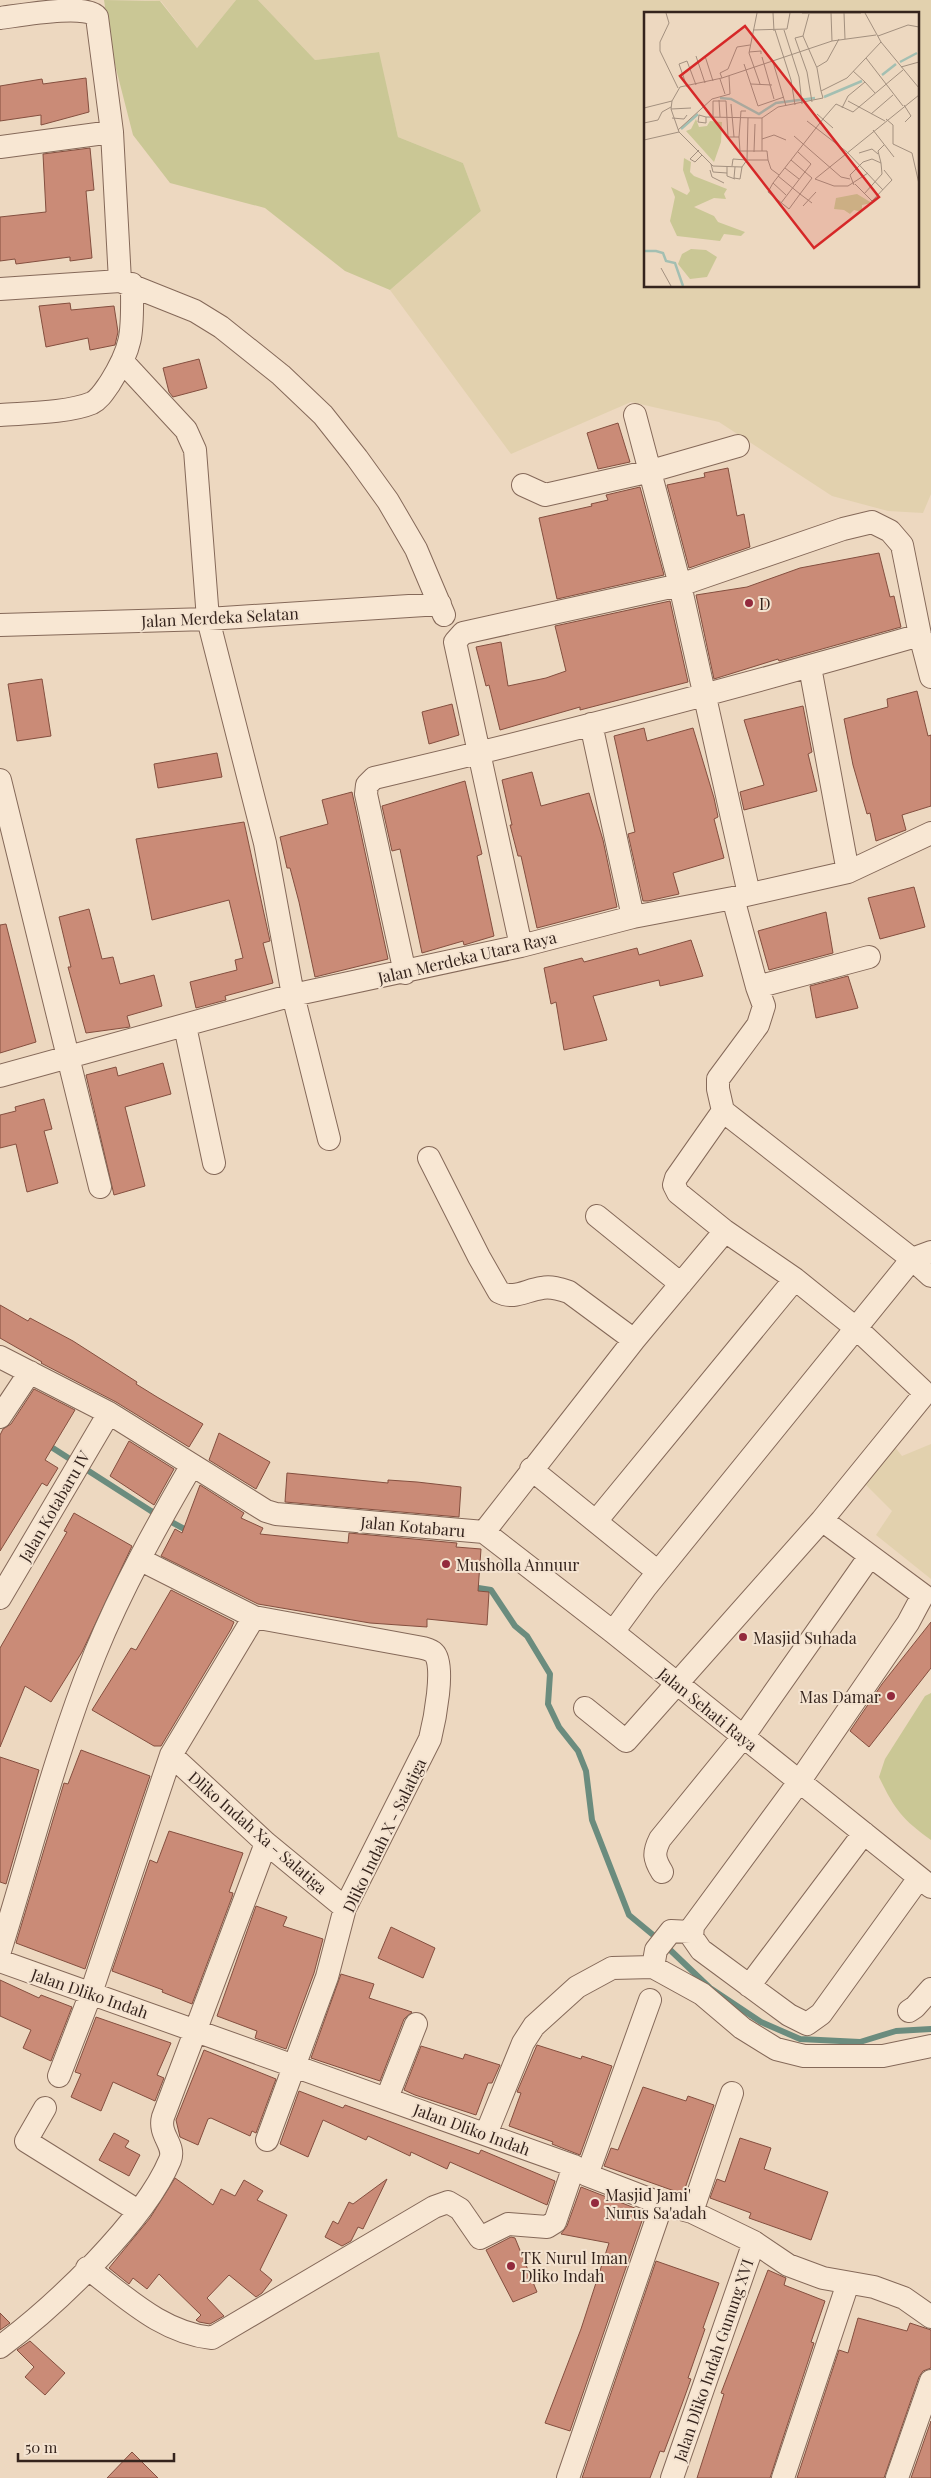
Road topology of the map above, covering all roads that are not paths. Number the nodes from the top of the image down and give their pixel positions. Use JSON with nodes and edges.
{"nodes":[{"id":1,"x":0,"y":18,"type":"edge"},
{"id":2,"x":112,"y":132,"type":"junction"},
{"id":3,"x":0,"y":147,"type":"edge"},
{"id":4,"x":126,"y":283,"type":"junction"},
{"id":5,"x":0,"y":289,"type":"edge"},
{"id":6,"x":123,"y":362,"type":"junction"},
{"id":7,"x":0,"y":415,"type":"edge"},
{"id":8,"x":635,"y":415,"type":"dead end"},
{"id":9,"x":738,"y":446,"type":"dead end"},
{"id":10,"x":651,"y":471,"type":"junction"},
{"id":11,"x":523,"y":485,"type":"dead end"},
{"id":12,"x":680,"y":585,"type":"junction"},
{"id":13,"x":208,"y":619,"type":"junction"},
{"id":14,"x":447,"y":622,"type":"junction"},
{"id":15,"x":0,"y":625,"type":"edge"},
{"id":16,"x":920,"y":635,"type":"junction"},
{"id":17,"x":810,"y":667,"type":"junction"},
{"id":18,"x":931,"y":678,"type":"edge"},
{"id":19,"x":703,"y":694,"type":"junction"},
{"id":20,"x":591,"y":724,"type":"junction"},
{"id":21,"x":478,"y":754,"type":"junction"},
{"id":22,"x":0,"y":780,"type":"edge"},
{"id":23,"x":931,"y":833,"type":"edge"},
{"id":24,"x":848,"y":872,"type":"junction"},
{"id":25,"x":741,"y":896,"type":"junction"},
{"id":26,"x":633,"y":917,"type":"junction"},
{"id":27,"x":521,"y":946,"type":"junction"},
{"id":28,"x":869,"y":957,"type":"dead end"},
{"id":29,"x":405,"y":973,"type":"junction"},
{"id":30,"x":757,"y":987,"type":"junction"},
{"id":31,"x":293,"y":995,"type":"junction"},
{"id":32,"x":186,"y":1026,"type":"junction"},
{"id":33,"x":68,"y":1058,"type":"junction"},
{"id":34,"x":0,"y":1076,"type":"edge"},
{"id":35,"x":723,"y":1111,"type":"junction"},
{"id":36,"x":329,"y":1139,"type":"dead end"},
{"id":37,"x":429,"y":1158,"type":"dead end"},
{"id":38,"x":214,"y":1163,"type":"dead end"},
{"id":39,"x":100,"y":1187,"type":"dead end"},
{"id":40,"x":597,"y":1216,"type":"dead end"},
{"id":41,"x":725,"y":1231,"type":"junction"},
{"id":42,"x":921,"y":1255,"type":"edge"},
{"id":43,"x":931,"y":1276,"type":"edge"},
{"id":44,"x":795,"y":1279,"type":"junction"},
{"id":45,"x":681,"y":1284,"type":"junction"},
{"id":46,"x":857,"y":1329,"type":"junction"},
{"id":47,"x":634,"y":1340,"type":"junction"},
{"id":48,"x":0,"y":1357,"type":"edge"},
{"id":49,"x":30,"y":1372,"type":"junction"},
{"id":50,"x":4,"y":1411,"type":"edge"},
{"id":51,"x":109,"y":1413,"type":"junction"},
{"id":52,"x":192,"y":1464,"type":"junction"},
{"id":53,"x":531,"y":1469,"type":"junction"},
{"id":54,"x":596,"y":1520,"type":"junction"},
{"id":55,"x":822,"y":1520,"type":"junction"},
{"id":56,"x":484,"y":1532,"type":"junction"},
{"id":57,"x":870,"y":1556,"type":"junction"},
{"id":58,"x":141,"y":1560,"type":"junction"},
{"id":59,"x":658,"y":1572,"type":"junction"},
{"id":60,"x":0,"y":1598,"type":"edge"},
{"id":61,"x":254,"y":1617,"type":"junction"},
{"id":62,"x":613,"y":1632,"type":"junction"},
{"id":63,"x":676,"y":1683,"type":"junction"},
{"id":64,"x":585,"y":1708,"type":"dead end"},
{"id":65,"x":743,"y":1737,"type":"junction"},
{"id":66,"x":171,"y":1755,"type":"junction"},
{"id":67,"x":799,"y":1782,"type":"junction"},
{"id":68,"x":864,"y":1834,"type":"junction"},
{"id":69,"x":266,"y":1843,"type":"junction"},
{"id":70,"x":662,"y":1872,"type":"dead end"},
{"id":71,"x":925,"y":1883,"type":"edge"},
{"id":72,"x":345,"y":1908,"type":"junction"},
{"id":73,"x":681,"y":1932,"type":"junction"},
{"id":74,"x":0,"y":1950,"type":"edge"},
{"id":75,"x":655,"y":1958,"type":"junction"},
{"id":76,"x":0,"y":1961,"type":"edge"},
{"id":77,"x":749,"y":1986,"type":"junction"},
{"id":78,"x":931,"y":1989,"type":"edge"},
{"id":79,"x":91,"y":1993,"type":"junction"},
{"id":80,"x":650,"y":2000,"type":"dead end"},
{"id":81,"x":909,"y":2011,"type":"dead end"},
{"id":82,"x":416,"y":2024,"type":"dead end"},
{"id":83,"x":196,"y":2030,"type":"junction"},
{"id":84,"x":931,"y":2046,"type":"edge"},
{"id":85,"x":294,"y":2066,"type":"junction"},
{"id":86,"x":59,"y":2076,"type":"dead end"},
{"id":87,"x":732,"y":2093,"type":"dead end"},
{"id":88,"x":387,"y":2098,"type":"junction"},
{"id":89,"x":45,"y":2108,"type":"dead end"},
{"id":90,"x":486,"y":2134,"type":"junction"},
{"id":91,"x":267,"y":2140,"type":"dead end"},
{"id":92,"x":581,"y":2171,"type":"junction"},
{"id":93,"x":662,"y":2204,"type":"junction"},
{"id":94,"x":138,"y":2211,"type":"junction"},
{"id":95,"x":692,"y":2212,"type":"junction"},
{"id":96,"x":754,"y":2242,"type":"junction"},
{"id":97,"x":87,"y":2268,"type":"junction"},
{"id":98,"x":848,"y":2283,"type":"junction"},
{"id":99,"x":931,"y":2317,"type":"edge"},
{"id":100,"x":0,"y":2347,"type":"edge"},
{"id":101,"x":931,"y":2381,"type":"edge"},
{"id":102,"x":568,"y":2478,"type":"edge"},
{"id":103,"x":672,"y":2478,"type":"edge"},
{"id":104,"x":783,"y":2478,"type":"edge"},
{"id":105,"x":897,"y":2478,"type":"edge"}],
"edges":[{"from":1,"to":2,"type":"street"},
{"from":2,"to":3,"type":"street"},
{"from":2,"to":4,"type":"street"},
{"from":4,"to":5,"type":"street"},
{"from":4,"to":6,"type":"street"},
{"from":4,"to":14,"type":"street"},
{"from":6,"to":7,"type":"street"},
{"from":6,"to":13,"type":"street"},
{"from":8,"to":10,"type":"street"},
{"from":9,"to":10,"type":"street"},
{"from":10,"to":11,"type":"street"},
{"from":10,"to":12,"type":"street"},
{"from":12,"to":14,"type":"street"},
{"from":12,"to":16,"type":"street"},
{"from":12,"to":19,"type":"street"},
{"from":13,"to":14,"type":"street","name":"Jalan Merdeka Selatan"},
{"from":13,"to":15,"type":"street","name":"Jalan Merdeka Selatan"},
{"from":13,"to":31,"type":"street"},
{"from":14,"to":21,"type":"street"},
{"from":16,"to":17,"type":"street"},
{"from":16,"to":18,"type":"street"},
{"from":17,"to":19,"type":"street"},
{"from":17,"to":24,"type":"street"},
{"from":19,"to":20,"type":"street"},
{"from":19,"to":25,"type":"street"},
{"from":20,"to":21,"type":"street"},
{"from":20,"to":26,"type":"street"},
{"from":21,"to":27,"type":"street"},
{"from":21,"to":29,"type":"street"},
{"from":22,"to":33,"type":"street"},
{"from":23,"to":24,"type":"street","name":"Jalan Merdeka Utara Raya"},
{"from":24,"to":25,"type":"street","name":"Jalan Merdeka Utara Raya"},
{"from":25,"to":26,"type":"street","name":"Jalan Merdeka Utara Raya"},
{"from":25,"to":30,"type":"street"},
{"from":26,"to":27,"type":"street","name":"Jalan Merdeka Utara Raya"},
{"from":27,"to":29,"type":"street","name":"Jalan Merdeka Utara Raya"},
{"from":28,"to":30,"type":"street"},
{"from":29,"to":31,"type":"street","name":"Jalan Merdeka Utara Raya"},
{"from":30,"to":35,"type":"street"},
{"from":31,"to":32,"type":"street","name":"Jalan Merdeka Utara Raya"},
{"from":31,"to":36,"type":"street"},
{"from":32,"to":33,"type":"street","name":"Jalan Merdeka Utara Raya"},
{"from":32,"to":38,"type":"street"},
{"from":33,"to":34,"type":"street","name":"Jalan Merdeka Utara Raya"},
{"from":33,"to":39,"type":"street"},
{"from":35,"to":41,"type":"street"},
{"from":35,"to":42,"type":"street"},
{"from":37,"to":47,"type":"street"},
{"from":40,"to":45,"type":"street"},
{"from":41,"to":44,"type":"street"},
{"from":41,"to":45,"type":"street","name":"Jalan Kotabaru"},
{"from":42,"to":43,"type":"street"},
{"from":42,"to":46,"type":"street"},
{"from":44,"to":46,"type":"street"},
{"from":44,"to":54,"type":"street"},
{"from":45,"to":47,"type":"street","name":"Jalan Kotabaru"},
{"from":46,"to":55,"type":"street"},
{"from":46,"to":59,"type":"street"},
{"from":47,"to":53,"type":"street","name":"Jalan Kotabaru"},
{"from":48,"to":49,"type":"street","name":"Jalan Kotabaru"},
{"from":49,"to":50,"type":"street"},
{"from":49,"to":51,"type":"street","name":"Jalan Kotabaru"},
{"from":51,"to":52,"type":"street","name":"Jalan Kotabaru"},
{"from":51,"to":60,"type":"street","name":"Jalan Kotabaru IV"},
{"from":52,"to":56,"type":"street","name":"Jalan Kotabaru"},
{"from":52,"to":58,"type":"street"},
{"from":53,"to":54,"type":"street"},
{"from":53,"to":56,"type":"street","name":"Jalan Kotabaru"},
{"from":54,"to":59,"type":"street"},
{"from":55,"to":57,"type":"street"},
{"from":55,"to":63,"type":"street"},
{"from":56,"to":62,"type":"street","name":"Jalan Sehati Raya"},
{"from":57,"to":65,"type":"street"},
{"from":57,"to":67,"type":"street"},
{"from":58,"to":61,"type":"street"},
{"from":58,"to":74,"type":"street"},
{"from":59,"to":62,"type":"street"},
{"from":61,"to":66,"type":"street"},
{"from":61,"to":72,"type":"street","name":"Dliko Indah X - Salatiga"},
{"from":62,"to":63,"type":"street","name":"Jalan Sehati Raya"},
{"from":63,"to":64,"type":"street"},
{"from":63,"to":65,"type":"street","name":"Jalan Sehati Raya"},
{"from":65,"to":67,"type":"street","name":"Jalan Sehati Raya"},
{"from":65,"to":70,"type":"street"},
{"from":66,"to":69,"type":"street","name":"Dliko Indah Xa - Salatiga"},
{"from":66,"to":79,"type":"street"},
{"from":67,"to":68,"type":"street","name":"Jalan Sehati Raya"},
{"from":67,"to":73,"type":"street"},
{"from":68,"to":71,"type":"street","name":"Jalan Sehati Raya"},
{"from":68,"to":77,"type":"street"},
{"from":69,"to":72,"type":"street","name":"Dliko Indah Xa - Salatiga"},
{"from":69,"to":83,"type":"street"},
{"from":71,"to":77,"type":"street"},
{"from":72,"to":85,"type":"street","name":"Dliko Indah X - Salatiga"},
{"from":73,"to":75,"type":"street"},
{"from":73,"to":77,"type":"street"},
{"from":75,"to":84,"type":"street"},
{"from":75,"to":90,"type":"street"},
{"from":76,"to":79,"type":"street","name":"Jalan Dliko Indah"},
{"from":78,"to":81,"type":"street"},
{"from":79,"to":83,"type":"street","name":"Jalan Dliko Indah"},
{"from":79,"to":86,"type":"street"},
{"from":80,"to":92,"type":"street"},
{"from":82,"to":88,"type":"street"},
{"from":83,"to":85,"type":"street","name":"Jalan Dliko Indah"},
{"from":83,"to":94,"type":"street"},
{"from":85,"to":88,"type":"street","name":"Jalan Dliko Indah"},
{"from":85,"to":91,"type":"street","name":"Dliko Indah X - Salatiga"},
{"from":87,"to":95,"type":"street"},
{"from":88,"to":90,"type":"street","name":"Jalan Dliko Indah"},
{"from":89,"to":94,"type":"street"},
{"from":90,"to":92,"type":"street","name":"Jalan Dliko Indah"},
{"from":92,"to":93,"type":"street","name":"Jalan Dliko Indah"},
{"from":92,"to":97,"type":"street"},
{"from":93,"to":95,"type":"street","name":"Jalan Dliko Indah"},
{"from":93,"to":102,"type":"street"},
{"from":94,"to":97,"type":"street"},
{"from":95,"to":96,"type":"street","name":"Jalan Dliko Indah"},
{"from":96,"to":98,"type":"street","name":"Jalan Dliko Indah"},
{"from":96,"to":103,"type":"street","name":"Jalan Dliko Indah Gunung XVI"},
{"from":97,"to":100,"type":"street"},
{"from":98,"to":99,"type":"street","name":"Jalan Dliko Indah"},
{"from":98,"to":104,"type":"street"},
{"from":101,"to":105,"type":"street"}]}
